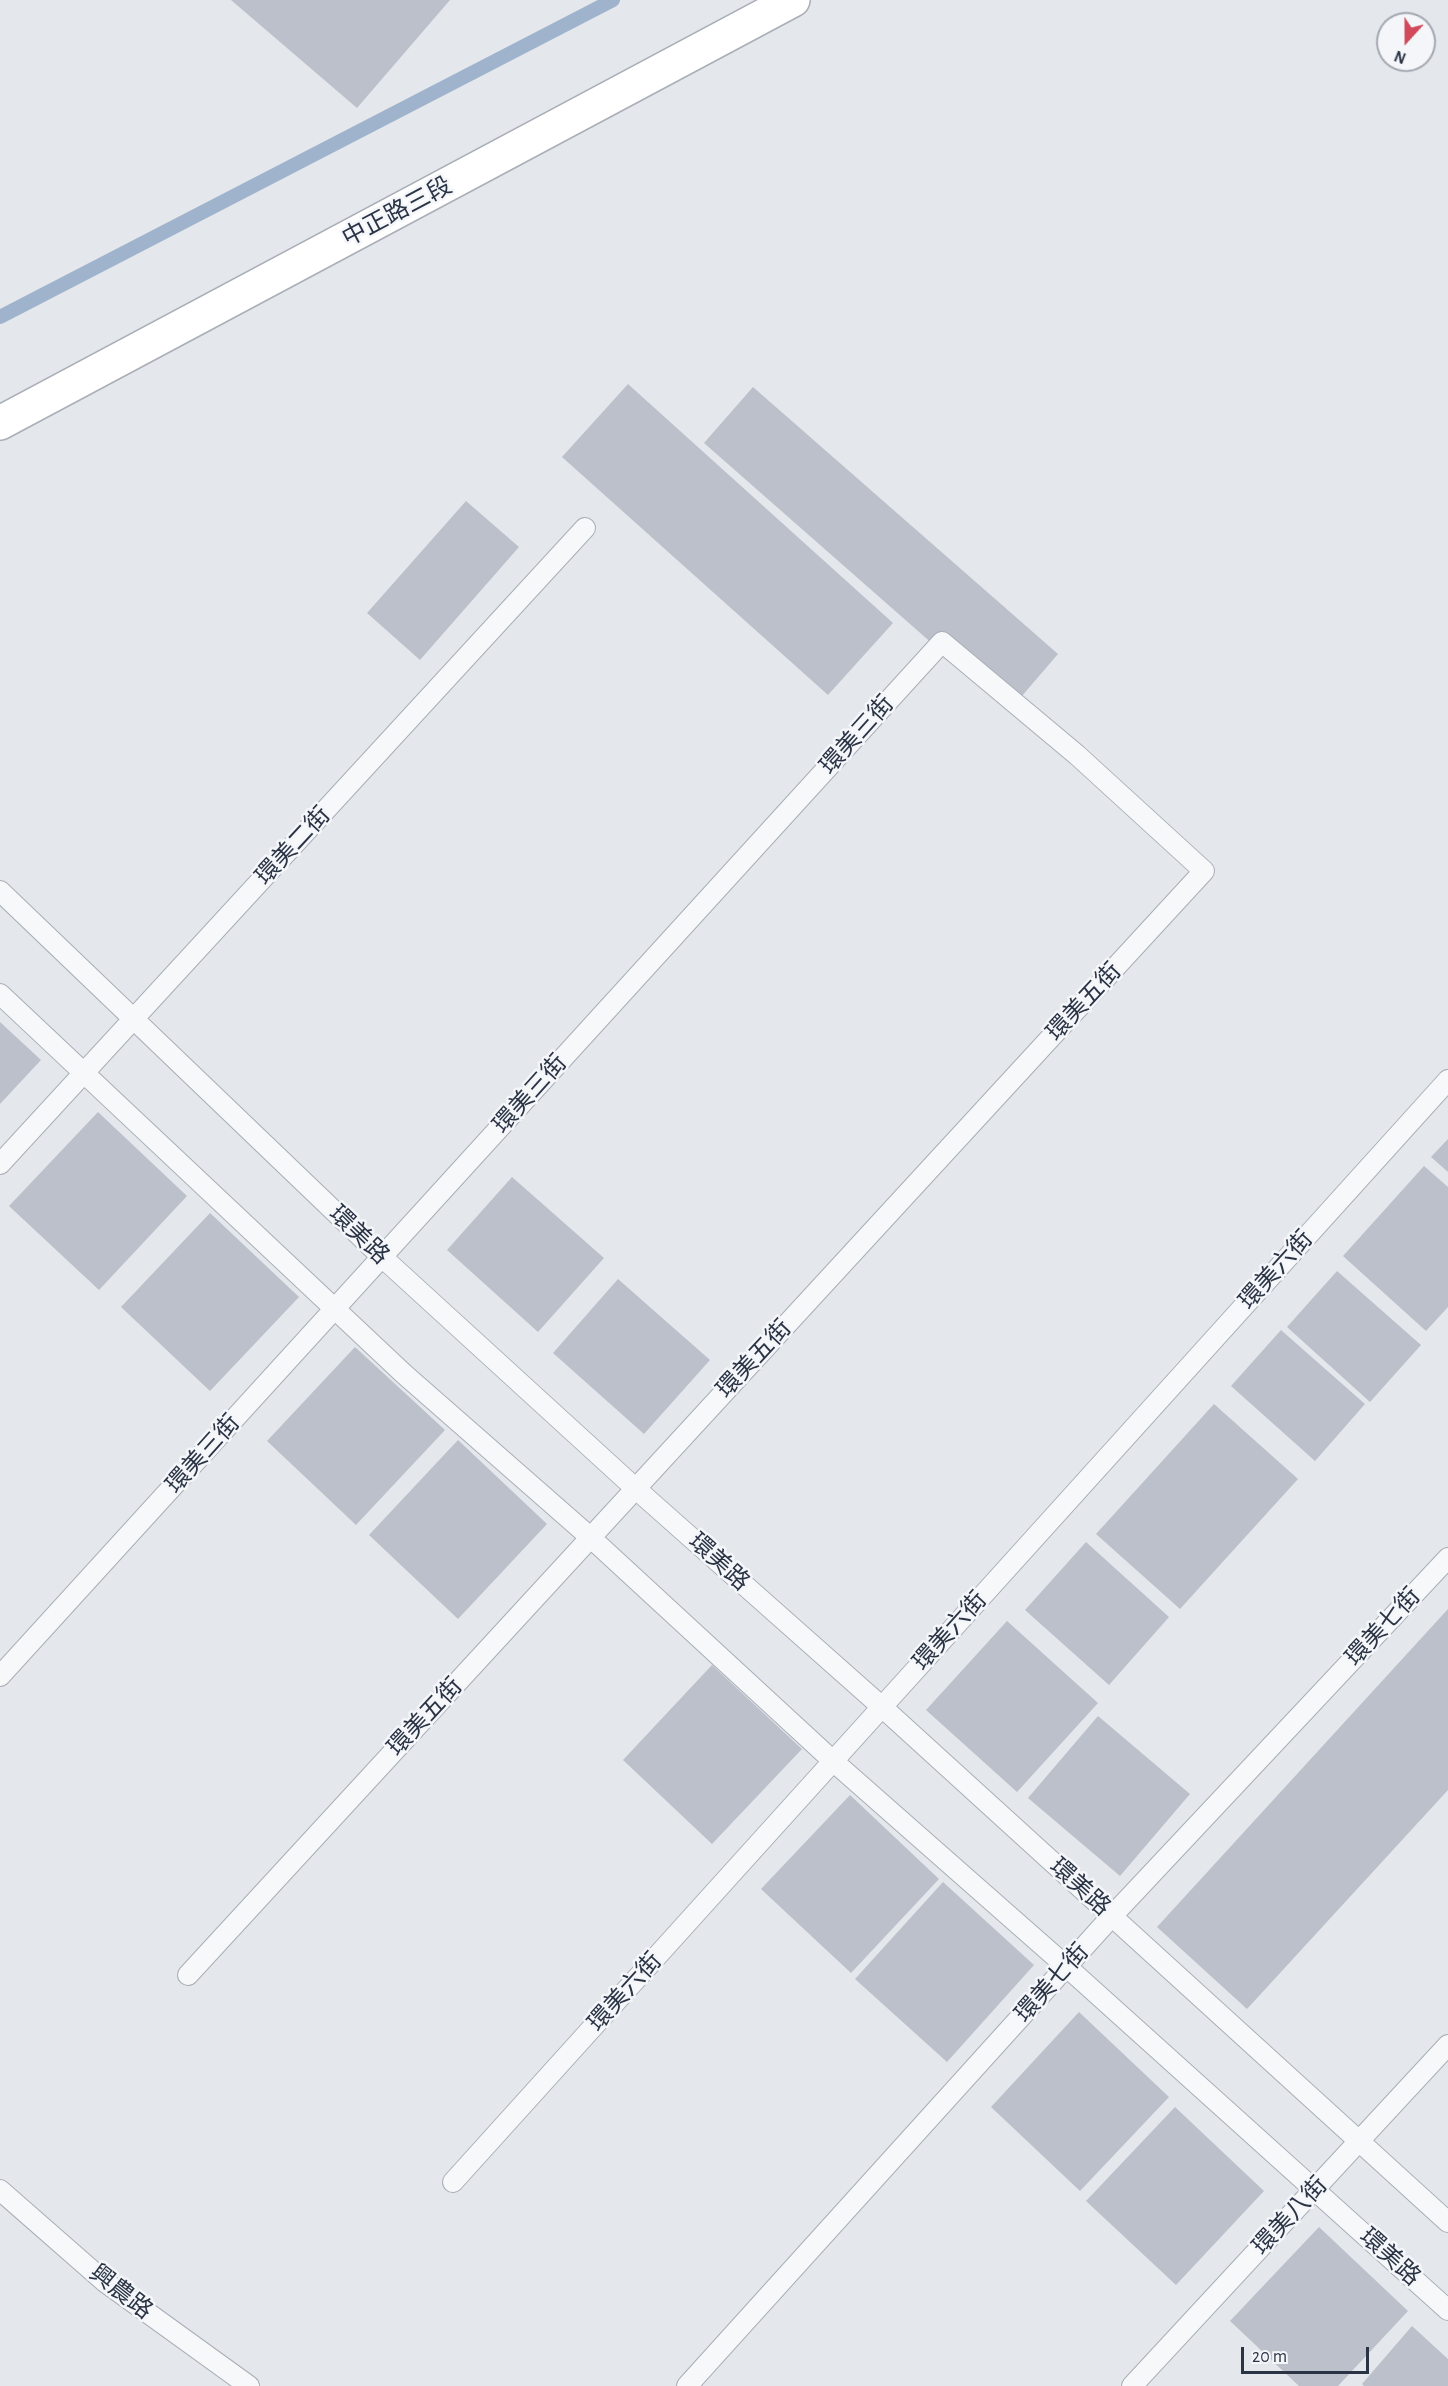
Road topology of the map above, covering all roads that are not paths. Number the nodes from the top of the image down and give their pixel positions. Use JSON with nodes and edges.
{"nodes":[{"id":1,"x":793,"y":0,"type":"edge"},
{"id":2,"x":0,"y":423,"type":"edge"},
{"id":3,"x":585,"y":528,"type":"dead end"},
{"id":4,"x":1077,"y":755,"type":"joint"},
{"id":5,"x":0,"y":891,"type":"edge"},
{"id":6,"x":0,"y":993,"type":"edge"},
{"id":7,"x":135,"y":1018,"type":"junction"},
{"id":8,"x":84,"y":1073,"type":"junction"},
{"id":9,"x":1448,"y":1080,"type":"edge"},
{"id":10,"x":0,"y":1164,"type":"edge"},
{"id":11,"x":382,"y":1257,"type":"junction"},
{"id":12,"x":336,"y":1309,"type":"junction"},
{"id":13,"x":635,"y":1488,"type":"junction"},
{"id":14,"x":590,"y":1538,"type":"junction"},
{"id":15,"x":1448,"y":1558,"type":"edge"},
{"id":16,"x":0,"y":1676,"type":"edge"},
{"id":17,"x":882,"y":1707,"type":"junction"},
{"id":18,"x":833,"y":1761,"type":"junction"},
{"id":19,"x":1112,"y":1916,"type":"junction"},
{"id":20,"x":1067,"y":1966,"type":"junction"},
{"id":21,"x":188,"y":1975,"type":"dead end"},
{"id":22,"x":1448,"y":2045,"type":"edge"},
{"id":23,"x":1360,"y":2140,"type":"junction"},
{"id":24,"x":453,"y":2182,"type":"dead end"},
{"id":25,"x":1314,"y":2189,"type":"junction"},
{"id":26,"x":0,"y":2190,"type":"edge"},
{"id":27,"x":1448,"y":2222,"type":"edge"},
{"id":28,"x":1448,"y":2310,"type":"edge"},
{"id":29,"x":249,"y":2386,"type":"edge"},
{"id":30,"x":687,"y":2386,"type":"edge"},
{"id":31,"x":1132,"y":2386,"type":"edge"}],
"edges":[{"from":1,"to":2,"type":"main road","name":"中正路三段"},
{"from":3,"to":7,"type":"lane","name":"環美二街"},
{"from":4,"to":11,"type":"lane","name":"環美三街"},
{"from":4,"to":13,"type":"lane","name":"環美五街"},
{"from":5,"to":7,"type":"lane","name":"環美路"},
{"from":6,"to":8,"type":"lane","name":"環美路"},
{"from":7,"to":8,"type":"lane","name":"環美二街"},
{"from":7,"to":11,"type":"lane","name":"環美路"},
{"from":8,"to":10,"type":"lane","name":"環美二街"},
{"from":8,"to":12,"type":"lane","name":"環美路"},
{"from":9,"to":17,"type":"lane","name":"環美六街"},
{"from":11,"to":12,"type":"lane","name":"環美三街"},
{"from":11,"to":13,"type":"lane","name":"環美路"},
{"from":12,"to":14,"type":"lane","name":"環美路"},
{"from":12,"to":16,"type":"lane","name":"環美三街"},
{"from":13,"to":14,"type":"lane","name":"環美五街"},
{"from":13,"to":17,"type":"lane","name":"環美路"},
{"from":14,"to":18,"type":"lane","name":"環美路"},
{"from":14,"to":21,"type":"lane","name":"環美五街"},
{"from":15,"to":19,"type":"lane","name":"環美七街"},
{"from":17,"to":18,"type":"lane","name":"環美六街"},
{"from":17,"to":19,"type":"lane","name":"環美路"},
{"from":18,"to":20,"type":"lane","name":"環美路"},
{"from":18,"to":24,"type":"lane","name":"環美六街"},
{"from":19,"to":20,"type":"lane","name":"環美七街"},
{"from":19,"to":23,"type":"lane","name":"環美路"},
{"from":20,"to":25,"type":"lane","name":"環美路"},
{"from":20,"to":30,"type":"lane","name":"環美七街"},
{"from":22,"to":23,"type":"lane","name":"環美八街"},
{"from":23,"to":25,"type":"lane","name":"環美八街"},
{"from":23,"to":27,"type":"lane","name":"環美路"},
{"from":25,"to":28,"type":"lane","name":"環美路"},
{"from":25,"to":31,"type":"lane","name":"環美八街"},
{"from":26,"to":29,"type":"lane","name":"興農路"}]}
